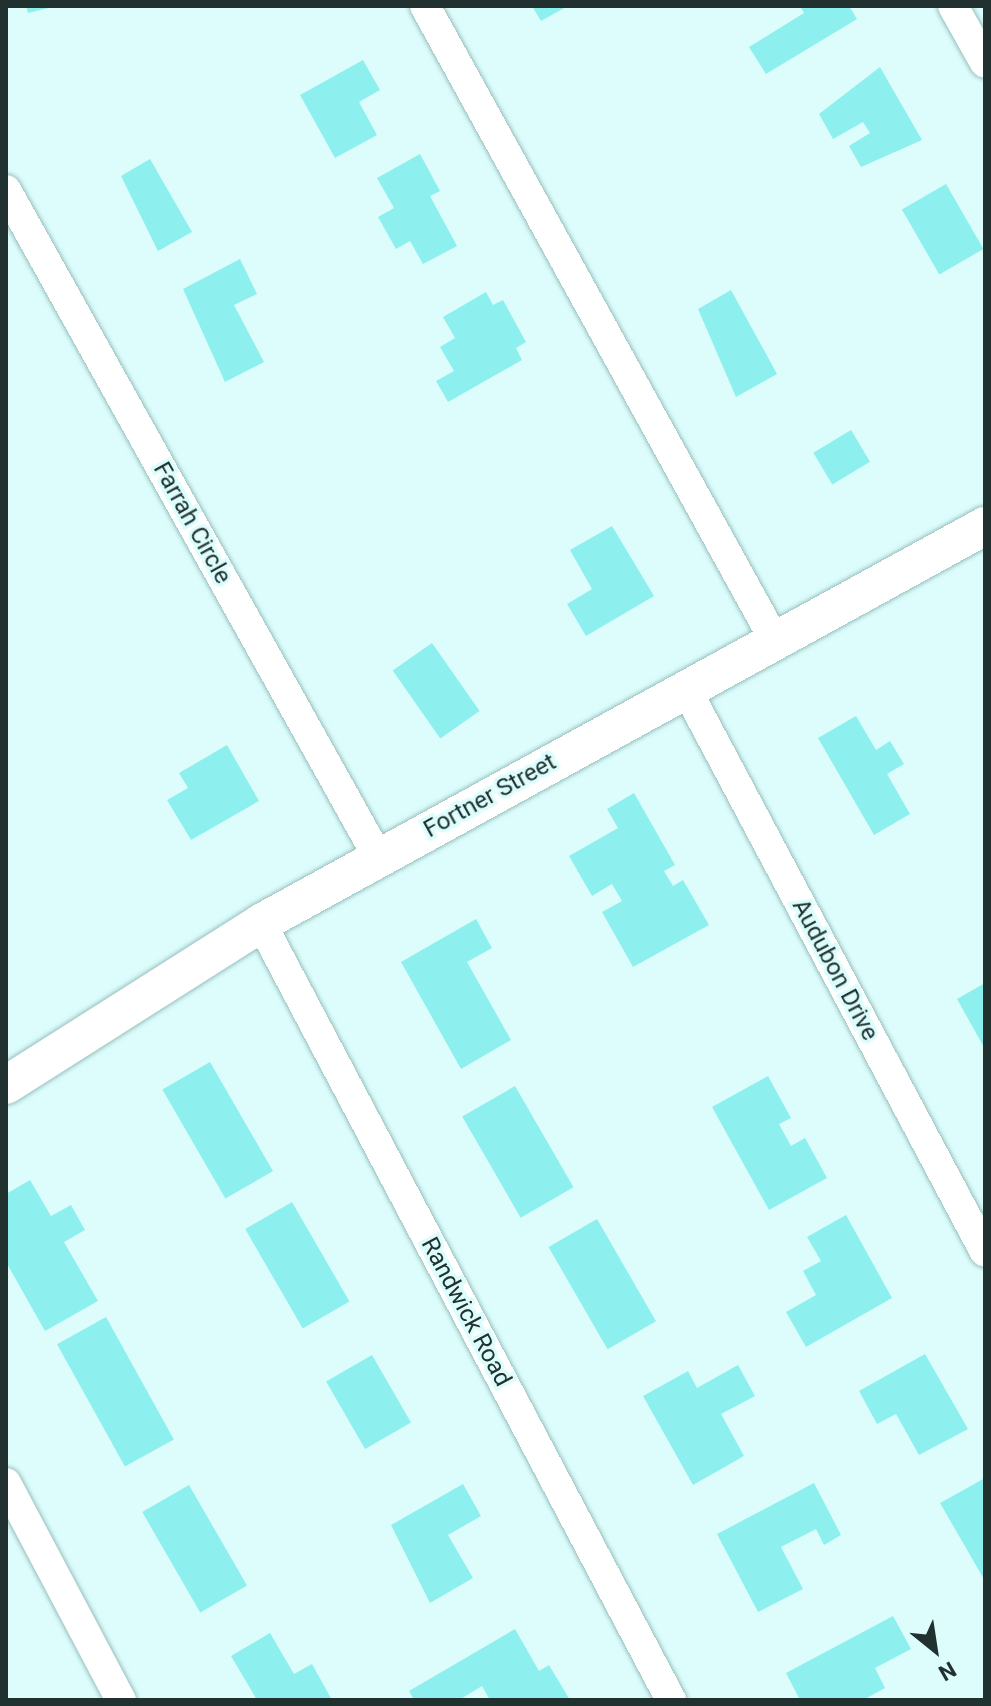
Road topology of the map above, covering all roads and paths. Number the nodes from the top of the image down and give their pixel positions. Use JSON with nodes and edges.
{"nodes":[{"id":1,"x":425,"y":6,"type":"edge"},
{"id":2,"x":953,"y":6,"type":"edge"},
{"id":3,"x":985,"y":63,"type":"edge"},
{"id":4,"x":6,"y":190,"type":"edge"},
{"id":5,"x":985,"y":526,"type":"edge"},
{"id":6,"x":775,"y":641,"type":"junction"},
{"id":7,"x":686,"y":689,"type":"junction"},
{"id":8,"x":378,"y":857,"type":"junction"},
{"id":9,"x":261,"y":923,"type":"junction"},
{"id":10,"x":6,"y":1085,"type":"edge"},
{"id":11,"x":985,"y":1252,"type":"edge"},
{"id":12,"x":6,"y":1483,"type":"edge"},
{"id":13,"x":121,"y":1700,"type":"edge"},
{"id":14,"x":671,"y":1700,"type":"edge"}],
"edges":[{"from":1,"to":6,"type":"street"},
{"from":2,"to":3,"type":"street"},
{"from":4,"to":8,"type":"street","name":"Farrah Circle"},
{"from":5,"to":6,"type":"street","name":"Fortner Street"},
{"from":6,"to":7,"type":"street","name":"Fortner Street"},
{"from":7,"to":8,"type":"street","name":"Fortner Street"},
{"from":7,"to":11,"type":"street","name":"Audubon Drive"},
{"from":8,"to":9,"type":"street","name":"Fortner Street"},
{"from":9,"to":10,"type":"street","name":"Fortner Street"},
{"from":9,"to":14,"type":"street","name":"Randwick Road"},
{"from":12,"to":13,"type":"street"}]}
